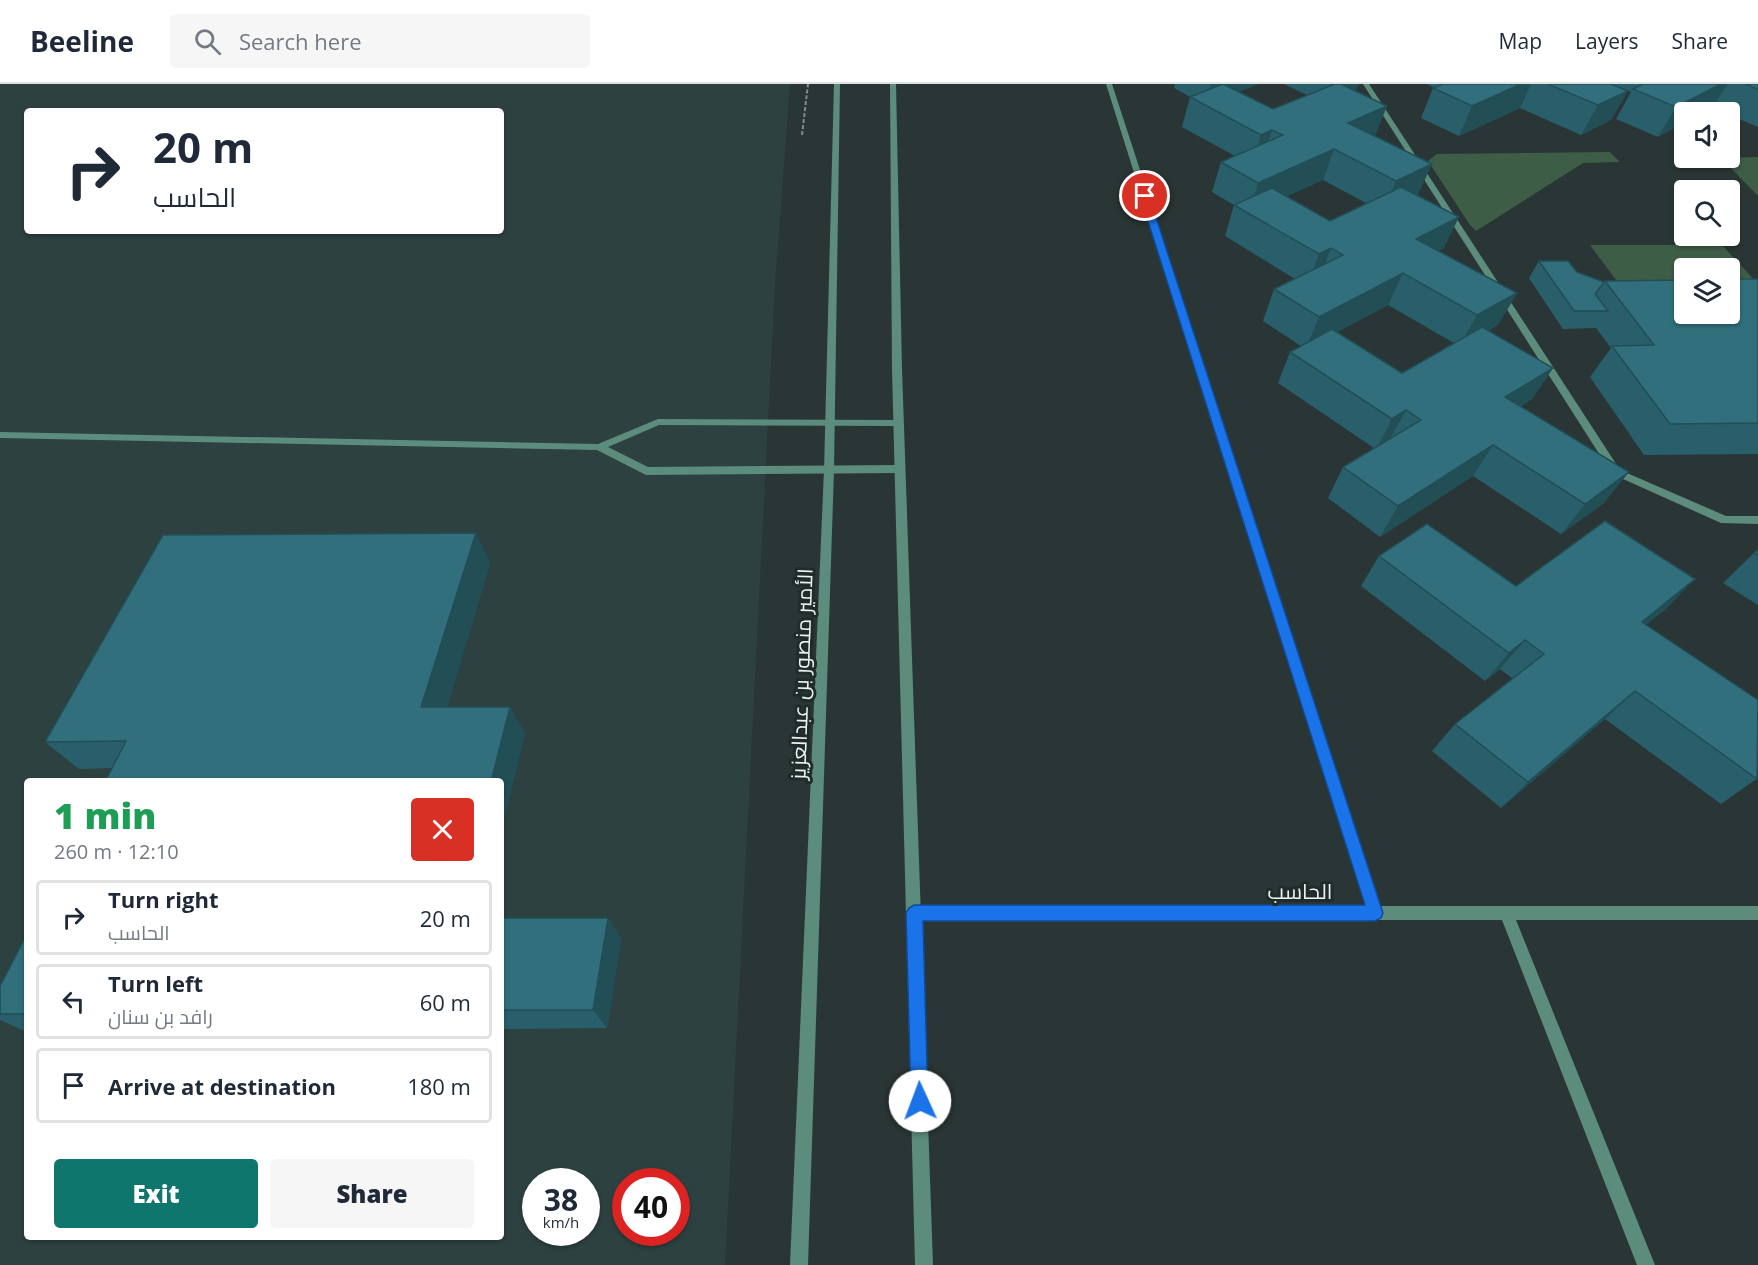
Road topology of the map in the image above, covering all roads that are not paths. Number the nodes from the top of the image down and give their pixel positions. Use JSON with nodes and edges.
{"nodes":[{"id":1,"x":837,"y":84,"type":"edge"},
{"id":2,"x":893,"y":84,"type":"edge"},
{"id":3,"x":1109,"y":84,"type":"edge"},
{"id":4,"x":1366,"y":84,"type":"edge"},
{"id":5,"x":830,"y":422,"type":"junction"},
{"id":6,"x":899,"y":423,"type":"junction"},
{"id":7,"x":0,"y":435,"type":"edge"},
{"id":8,"x":599,"y":447,"type":"junction"},
{"id":9,"x":900,"y":469,"type":"junction"},
{"id":10,"x":829,"y":470,"type":"junction"},
{"id":11,"x":1758,"y":520,"type":"edge"},
{"id":12,"x":914,"y":913,"type":"junction"},
{"id":13,"x":1375,"y":913,"type":"junction"},
{"id":14,"x":1506,"y":913,"type":"junction"},
{"id":15,"x":1758,"y":913,"type":"edge"},
{"id":16,"x":799,"y":1265,"type":"edge"},
{"id":17,"x":924,"y":1265,"type":"edge"},
{"id":18,"x":1646,"y":1265,"type":"edge"}],
"edges":[{"from":1,"to":5,"type":"street","name":"الأمير منصور بن عبدالعزيز"},
{"from":2,"to":6,"type":"street"},
{"from":3,"to":13,"type":"street"},
{"from":4,"to":11,"type":"street"},
{"from":5,"to":6,"type":"street"},
{"from":5,"to":8,"type":"street"},
{"from":5,"to":10,"type":"street","name":"الأمير منصور بن عبدالعزيز"},
{"from":6,"to":9,"type":"street"},
{"from":7,"to":8,"type":"street"},
{"from":8,"to":10,"type":"street"},
{"from":9,"to":10,"type":"street"},
{"from":9,"to":12,"type":"street"},
{"from":10,"to":16,"type":"street","name":"الأمير منصور بن عبدالعزيز"},
{"from":12,"to":13,"type":"street","name":"الحاسب"},
{"from":12,"to":17,"type":"street"},
{"from":13,"to":14,"type":"street","name":"الحاسب"},
{"from":14,"to":15,"type":"street","name":"الحاسب"},
{"from":14,"to":18,"type":"street"}]}
